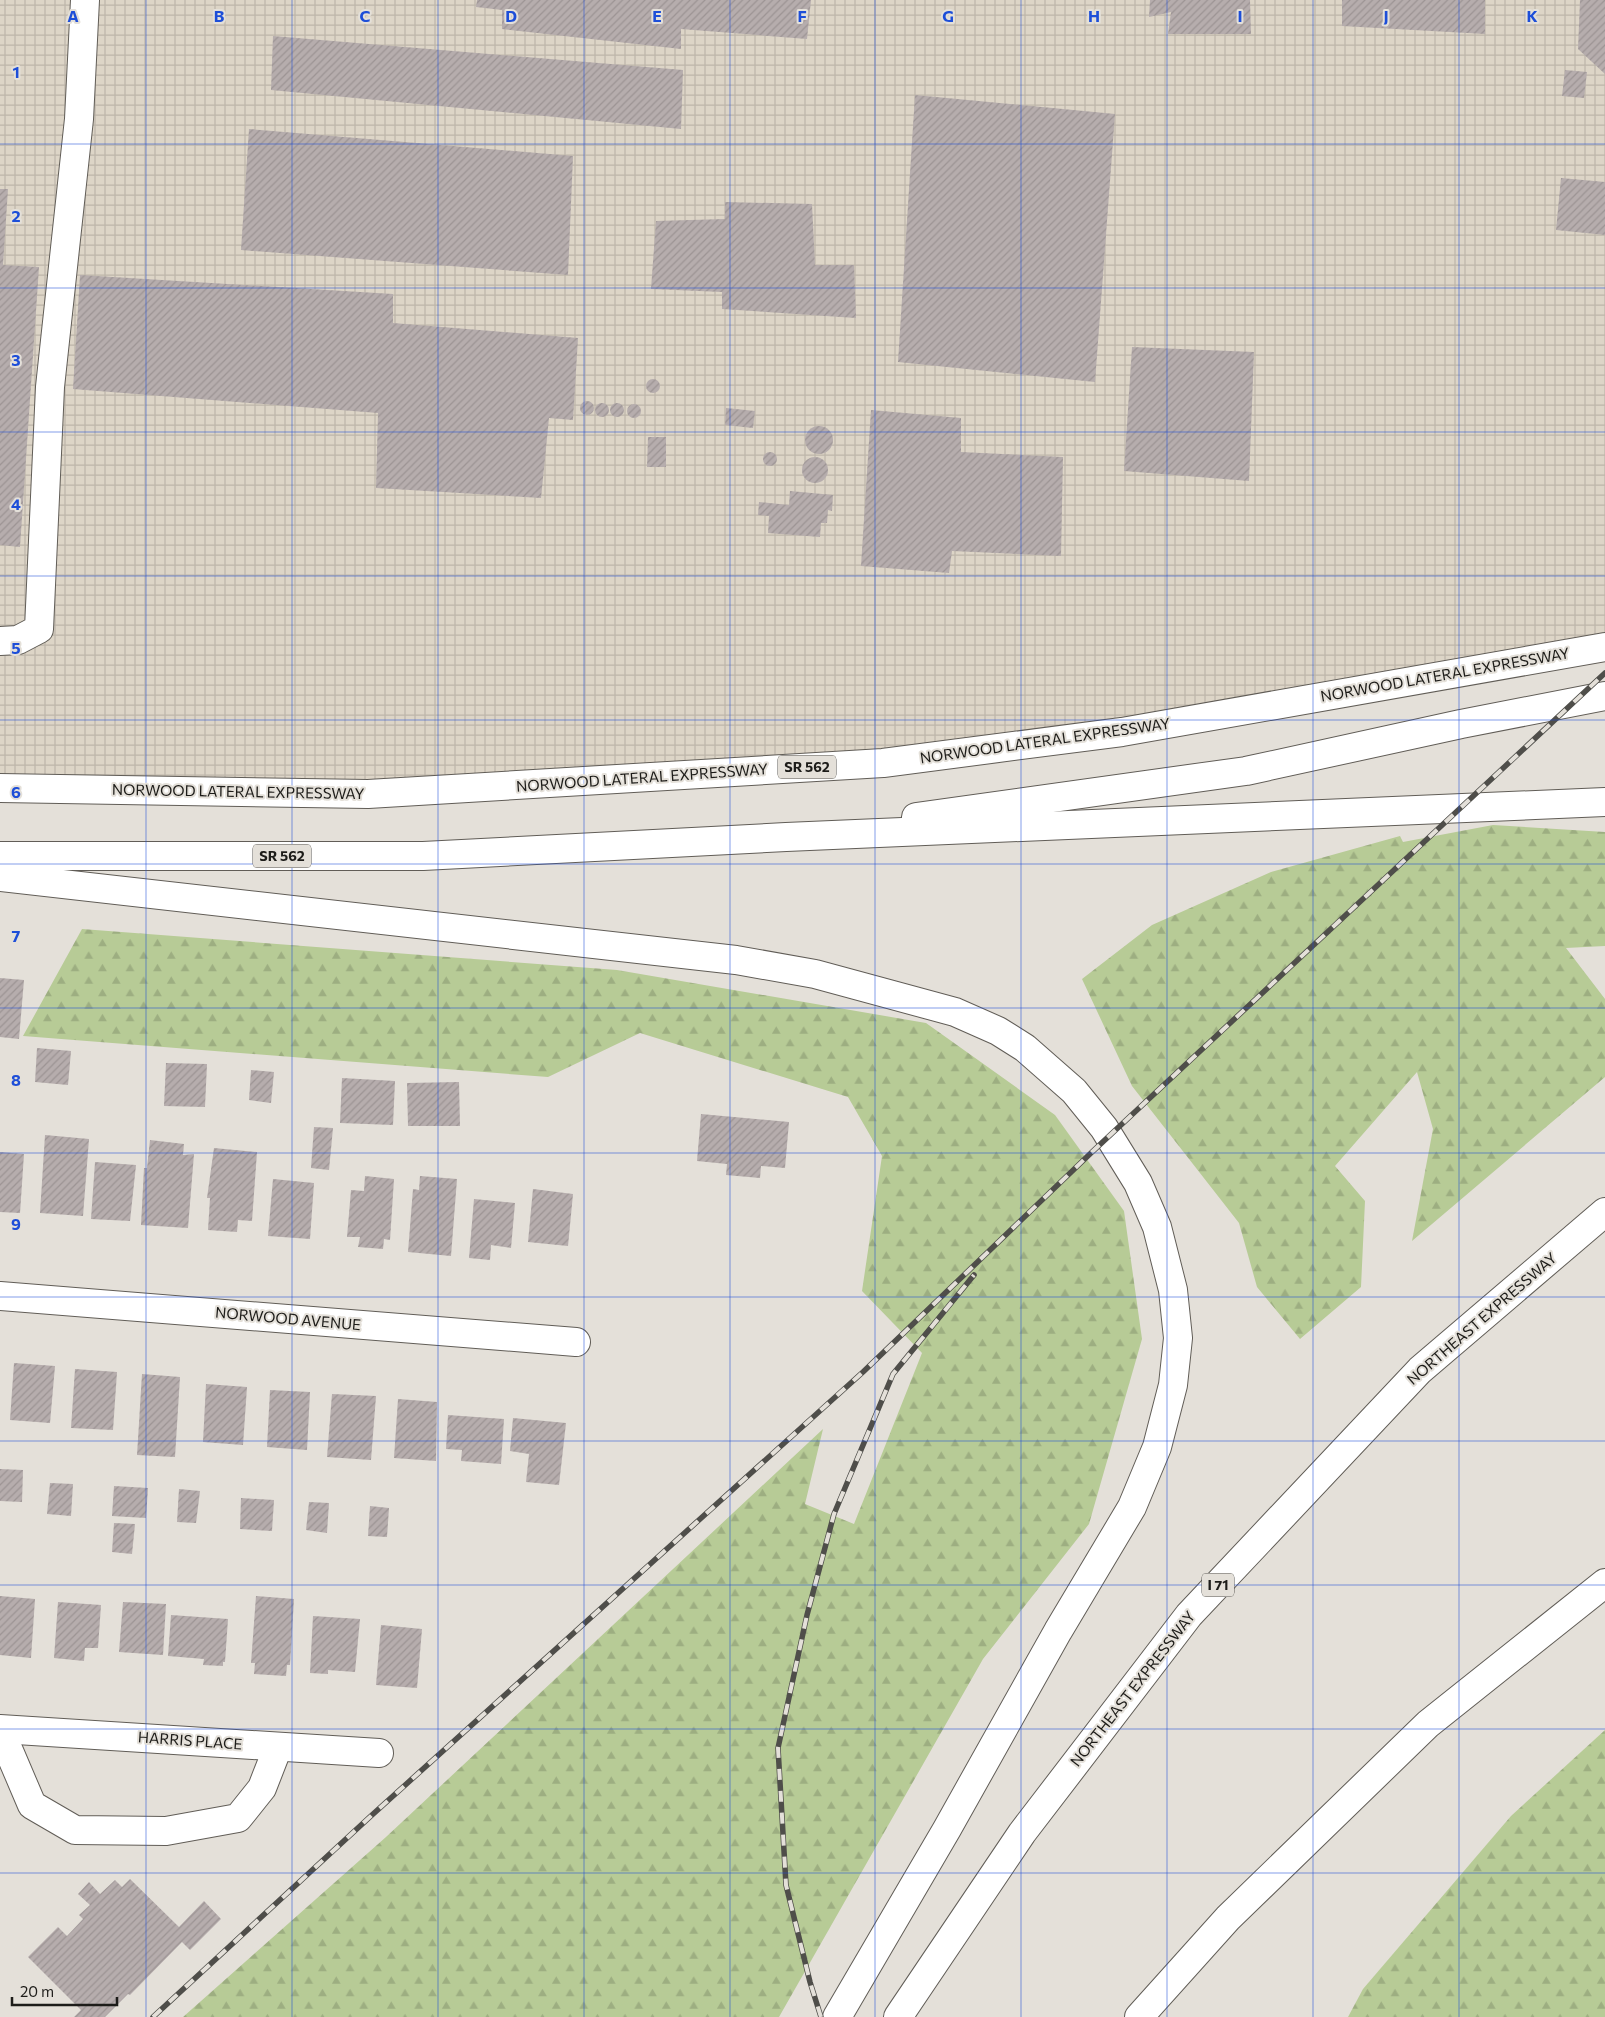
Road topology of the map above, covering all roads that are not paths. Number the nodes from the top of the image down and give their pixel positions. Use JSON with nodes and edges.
{"nodes":[{"id":1,"x":85,"y":0,"type":"edge"},
{"id":2,"x":0,"y":641,"type":"edge"},
{"id":3,"x":1605,"y":647,"type":"edge"},
{"id":4,"x":1605,"y":696,"type":"edge"},
{"id":5,"x":0,"y":788,"type":"edge"},
{"id":6,"x":1605,"y":802,"type":"edge"},
{"id":7,"x":786,"y":837,"type":"junction"},
{"id":8,"x":0,"y":856,"type":"edge"},
{"id":9,"x":0,"y":877,"type":"edge"},
{"id":10,"x":1605,"y":1212,"type":"edge"},
{"id":11,"x":0,"y":1296,"type":"edge"},
{"id":12,"x":576,"y":1342,"type":"dead end"},
{"id":13,"x":1605,"y":1583,"type":"edge"},
{"id":14,"x":0,"y":1729,"type":"edge"},
{"id":15,"x":278,"y":1747,"type":"junction"},
{"id":16,"x":379,"y":1753,"type":"dead end"},
{"id":17,"x":837,"y":2017,"type":"edge"},
{"id":18,"x":898,"y":2017,"type":"edge"},
{"id":19,"x":1139,"y":2017,"type":"edge"}],
"edges":[{"from":1,"to":2,"type":"main road"},
{"from":3,"to":5,"type":"main road","name":"NORWOOD LATERAL EXPRESSWAY","number":"SR 562"},
{"from":4,"to":7,"type":"main road"},
{"from":6,"to":7,"type":"main road"},
{"from":7,"to":8,"type":"main road","number":"SR 562"},
{"from":9,"to":17,"type":"main road"},
{"from":10,"to":18,"type":"main road","name":"NORTHEAST EXPRESSWAY","number":"I 71"},
{"from":11,"to":12,"type":"main road","name":"NORWOOD AVENUE"},
{"from":13,"to":19,"type":"main road"},
{"from":14,"to":15,"type":"main road","name":"HARRIS PLACE"},
{"from":14,"to":15,"type":"main road"},
{"from":15,"to":16,"type":"main road","name":"HARRIS PLACE"}]}
